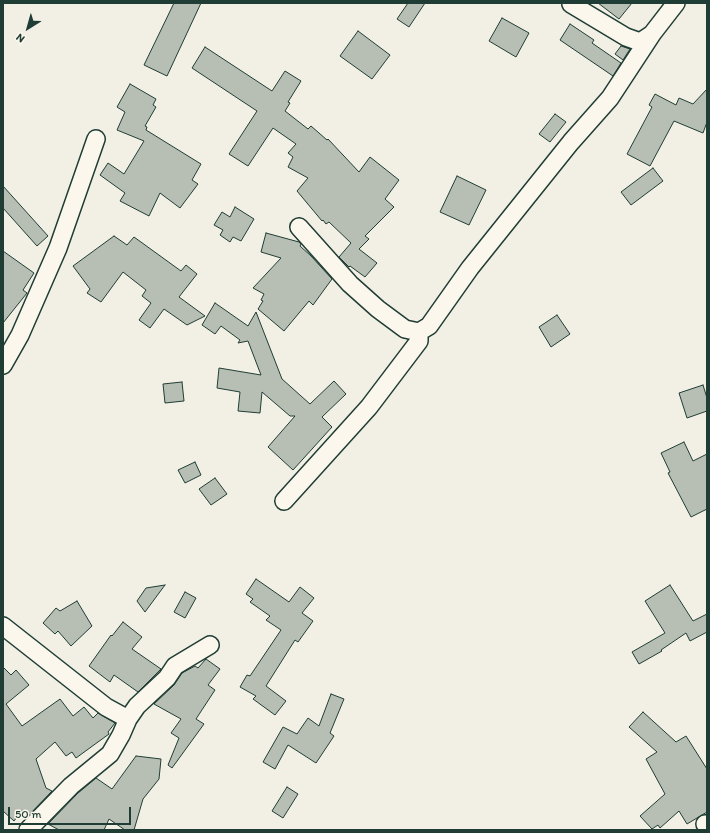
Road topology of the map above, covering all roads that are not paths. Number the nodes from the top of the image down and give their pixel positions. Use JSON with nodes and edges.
{"nodes":[{"id":1,"x":676,"y":3,"type":"edge"},
{"id":2,"x":571,"y":4,"type":"dead end"},
{"id":3,"x":652,"y":34,"type":"junction"},
{"id":4,"x":96,"y":139,"type":"dead end"},
{"id":5,"x":298,"y":227,"type":"dead end"},
{"id":6,"x":419,"y":332,"type":"junction"},
{"id":7,"x":3,"y":365,"type":"edge"},
{"id":8,"x":284,"y":500,"type":"dead end"},
{"id":9,"x":3,"y":626,"type":"edge"},
{"id":10,"x":210,"y":645,"type":"dead end"},
{"id":11,"x":128,"y":718,"type":"junction"},
{"id":12,"x":28,"y":830,"type":"edge"}],
"edges":[{"from":1,"to":3,"type":"street"},
{"from":2,"to":3,"type":"street"},
{"from":3,"to":6,"type":"street"},
{"from":4,"to":7,"type":"street"},
{"from":5,"to":6,"type":"street"},
{"from":6,"to":8,"type":"street"},
{"from":9,"to":11,"type":"street"},
{"from":10,"to":11,"type":"street"},
{"from":11,"to":12,"type":"street"}]}
